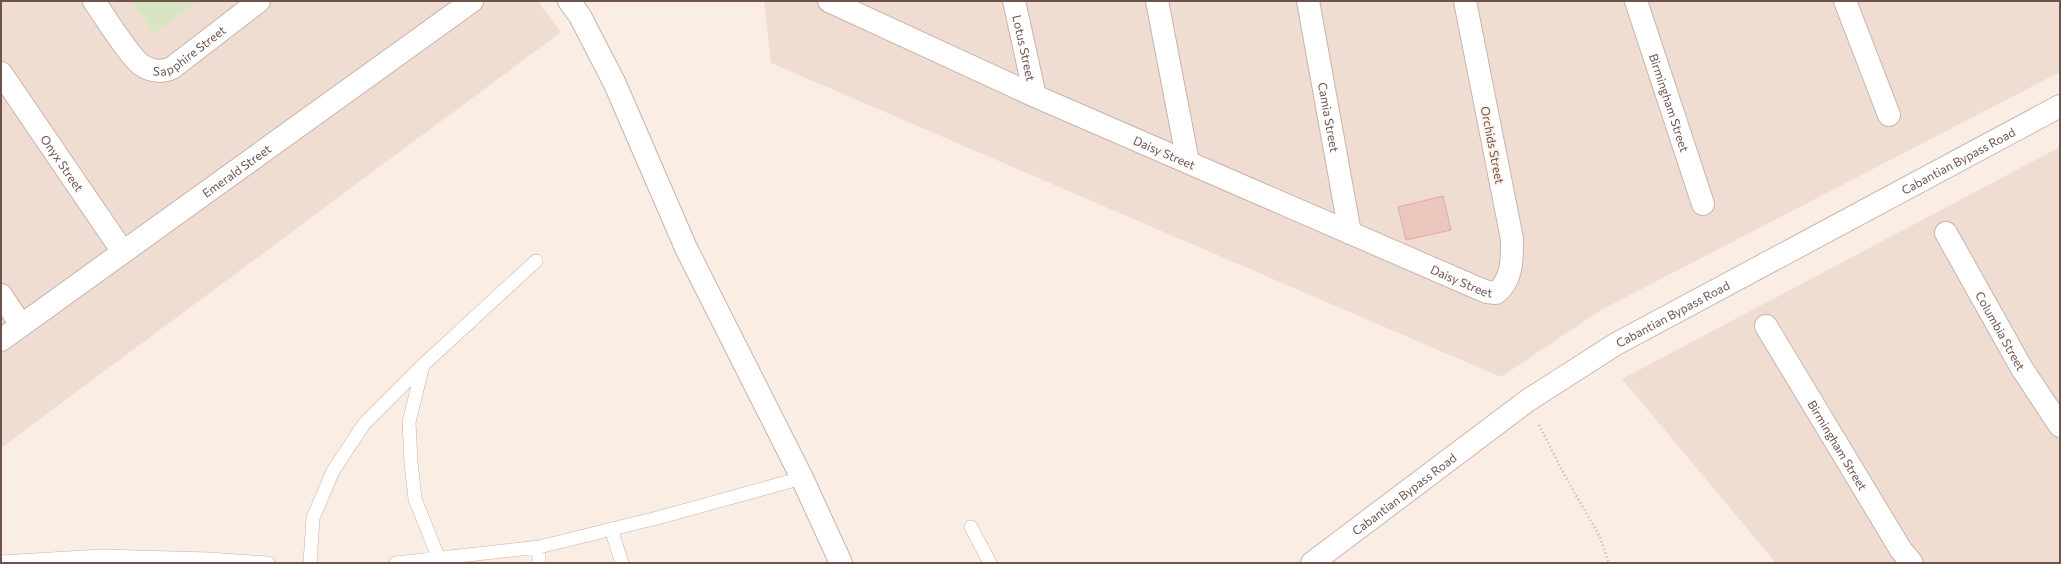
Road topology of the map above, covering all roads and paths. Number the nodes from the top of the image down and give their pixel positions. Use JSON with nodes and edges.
{"nodes":[{"id":1,"x":94,"y":1,"type":"edge"},
{"id":2,"x":259,"y":1,"type":"edge"},
{"id":3,"x":569,"y":1,"type":"edge"},
{"id":4,"x":829,"y":1,"type":"edge"},
{"id":5,"x":1014,"y":1,"type":"edge"},
{"id":6,"x":1157,"y":1,"type":"edge"},
{"id":7,"x":1308,"y":1,"type":"edge"},
{"id":8,"x":1465,"y":1,"type":"edge"},
{"id":9,"x":1636,"y":1,"type":"edge"},
{"id":10,"x":1845,"y":1,"type":"edge"},
{"id":11,"x":461,"y":4,"type":"edge"},
{"id":12,"x":1,"y":73,"type":"edge"},
{"id":13,"x":1035,"y":96,"type":"junction"},
{"id":14,"x":2060,"y":106,"type":"edge"},
{"id":15,"x":1889,"y":115,"type":"dead end"},
{"id":16,"x":1188,"y":162,"type":"junction"},
{"id":17,"x":1703,"y":204,"type":"dead end"},
{"id":18,"x":1946,"y":232,"type":"dead end"},
{"id":19,"x":1350,"y":233,"type":"junction"},
{"id":20,"x":123,"y":252,"type":"junction"},
{"id":21,"x":536,"y":261,"type":"dead end"},
{"id":22,"x":1503,"y":288,"type":"joint"},
{"id":23,"x":1,"y":295,"type":"edge"},
{"id":24,"x":21,"y":325,"type":"junction"},
{"id":25,"x":1766,"y":326,"type":"dead end"},
{"id":26,"x":1,"y":340,"type":"edge"},
{"id":27,"x":423,"y":365,"type":"junction"},
{"id":28,"x":1527,"y":401,"type":"junction"},
{"id":29,"x":2060,"y":426,"type":"edge"},
{"id":30,"x":802,"y":478,"type":"junction"},
{"id":31,"x":971,"y":527,"type":"dead end"},
{"id":32,"x":610,"y":529,"type":"junction"},
{"id":33,"x":538,"y":547,"type":"junction"},
{"id":34,"x":438,"y":559,"type":"junction"},
{"id":35,"x":1,"y":562,"type":"edge"},
{"id":36,"x":268,"y":563,"type":"edge"},
{"id":37,"x":310,"y":563,"type":"edge"},
{"id":38,"x":396,"y":563,"type":"edge"},
{"id":39,"x":539,"y":563,"type":"edge"},
{"id":40,"x":622,"y":563,"type":"edge"},
{"id":41,"x":841,"y":563,"type":"edge"},
{"id":42,"x":990,"y":563,"type":"edge"},
{"id":43,"x":1312,"y":563,"type":"edge"},
{"id":44,"x":1609,"y":563,"type":"edge"},
{"id":45,"x":1912,"y":563,"type":"edge"}],
"edges":[{"from":1,"to":2,"type":"street","name":"Sapphire Street"},
{"from":3,"to":30,"type":"street"},
{"from":4,"to":13,"type":"street","name":"Daisy Street"},
{"from":5,"to":13,"type":"street","name":"Lotus Street"},
{"from":6,"to":16,"type":"street"},
{"from":7,"to":19,"type":"street","name":"Camia Street"},
{"from":8,"to":22,"type":"street","name":"Orchids Street"},
{"from":9,"to":17,"type":"street","name":"Birmingham Street"},
{"from":10,"to":15,"type":"street"},
{"from":11,"to":20,"type":"street","name":"Emerald Street"},
{"from":12,"to":20,"type":"street","name":"Onyx Street"},
{"from":13,"to":16,"type":"street","name":"Daisy Street"},
{"from":14,"to":28,"type":"street","name":"Cabantian Bypass Road"},
{"from":16,"to":19,"type":"street","name":"Daisy Street"},
{"from":18,"to":29,"type":"street","name":"Columbia Street"},
{"from":19,"to":22,"type":"street","name":"Daisy Street"},
{"from":20,"to":24,"type":"street","name":"Emerald Street"},
{"from":21,"to":27,"type":"lane"},
{"from":23,"to":24,"type":"street"},
{"from":24,"to":26,"type":"street","name":"Emerald Street"},
{"from":25,"to":45,"type":"street","name":"Birmingham Street"},
{"from":27,"to":34,"type":"lane"},
{"from":27,"to":37,"type":"lane"},
{"from":28,"to":43,"type":"street","name":"Cabantian Bypass Road"},
{"from":28,"to":44,"type":"path"},
{"from":30,"to":32,"type":"lane"},
{"from":30,"to":41,"type":"street"},
{"from":31,"to":42,"type":"lane"},
{"from":32,"to":33,"type":"lane"},
{"from":32,"to":40,"type":"lane"},
{"from":33,"to":34,"type":"lane"},
{"from":33,"to":39,"type":"lane"},
{"from":34,"to":38,"type":"lane"},
{"from":35,"to":36,"type":"lane"}]}
